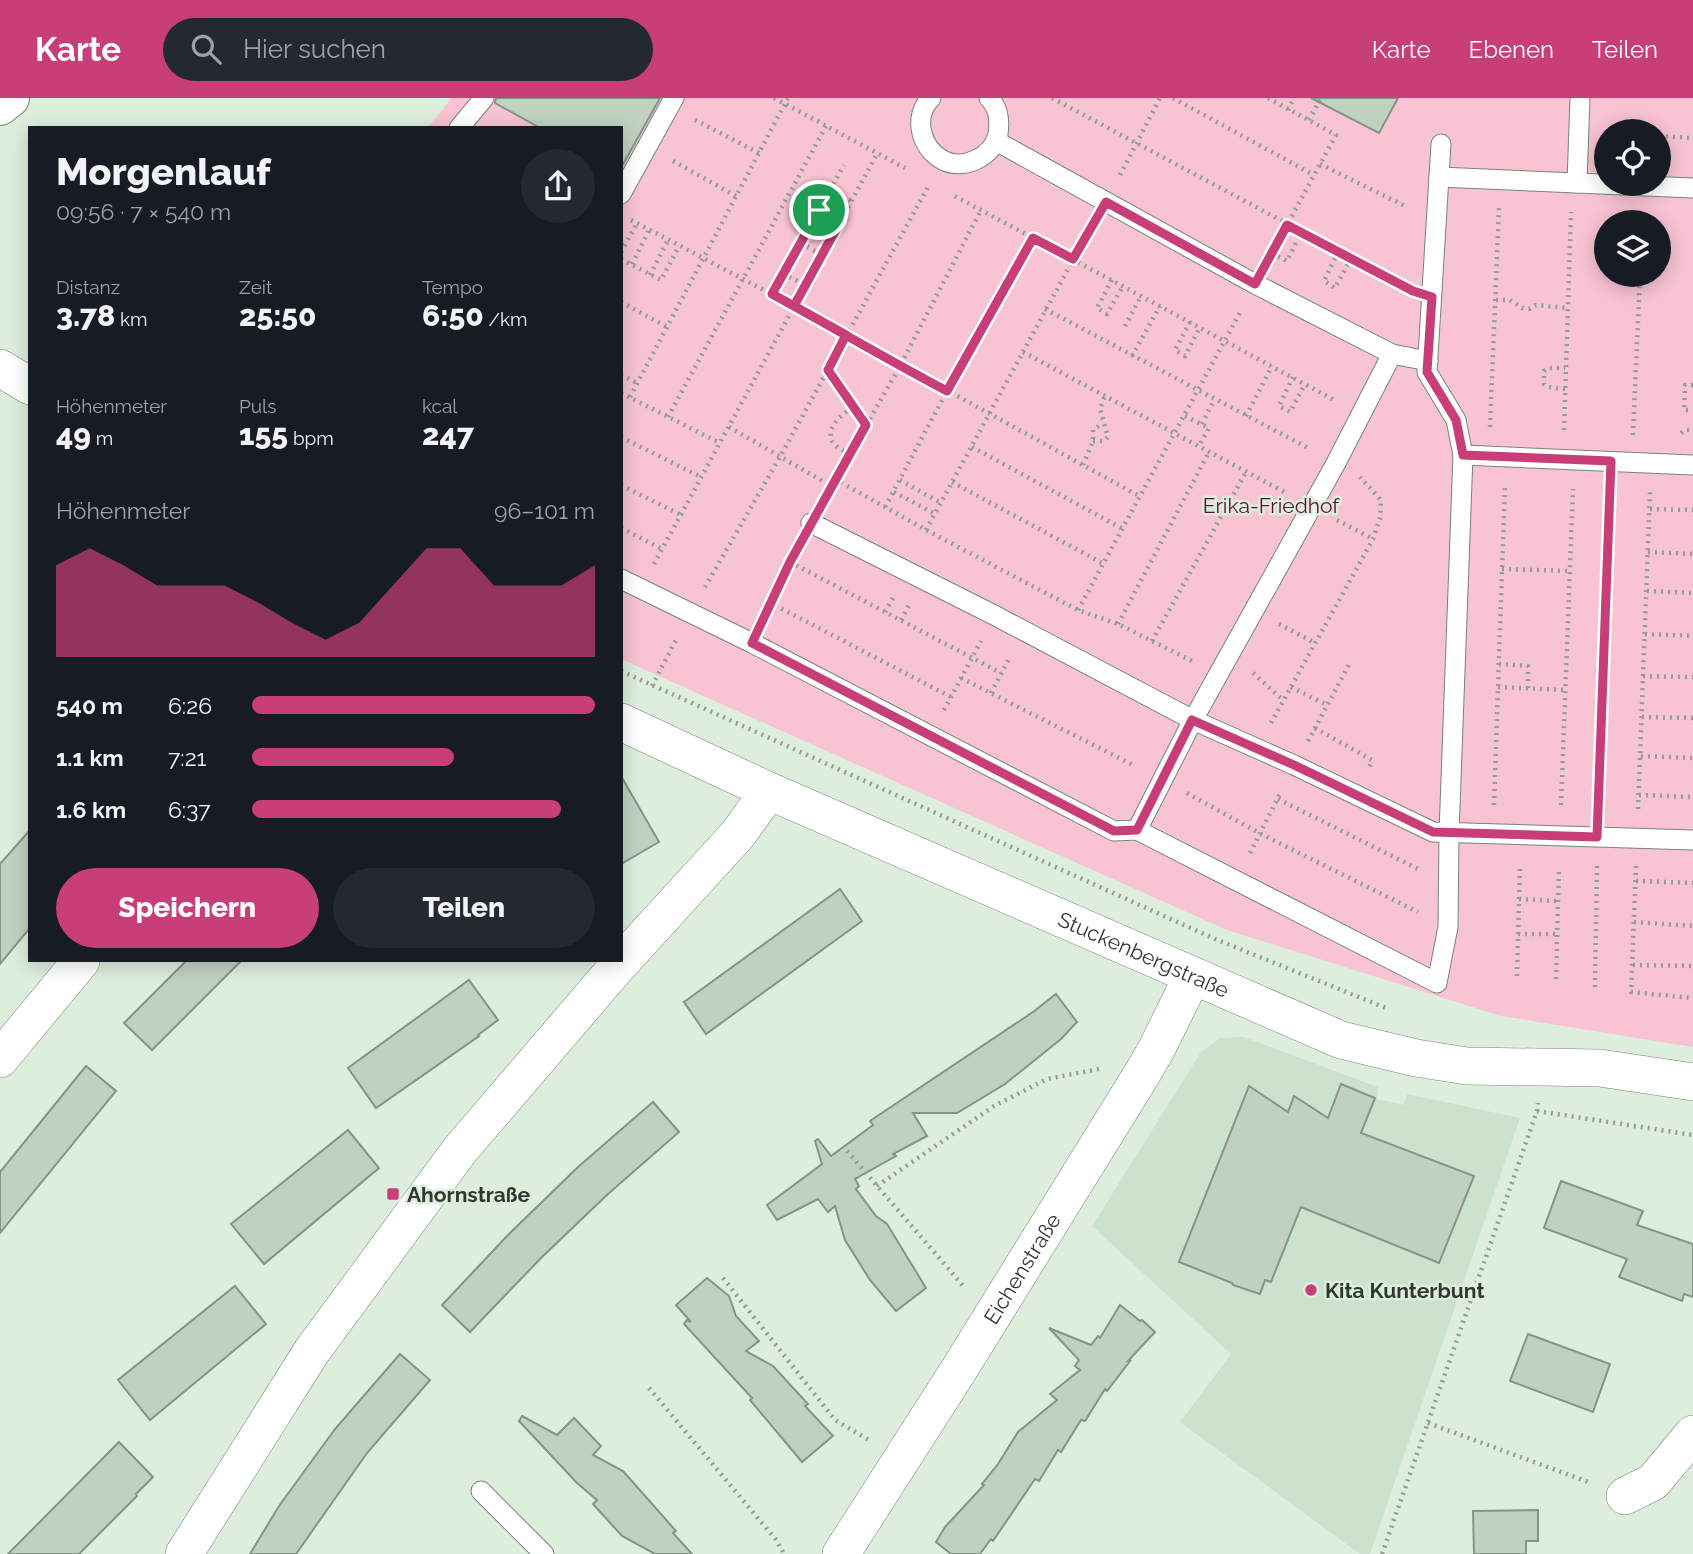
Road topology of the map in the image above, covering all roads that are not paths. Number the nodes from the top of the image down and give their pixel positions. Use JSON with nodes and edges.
{"nodes":[{"id":1,"x":10,"y":98,"type":"edge"},
{"id":2,"x":484,"y":98,"type":"edge"},
{"id":3,"x":989,"y":98,"type":"edge"},
{"id":4,"x":1580,"y":98,"type":"edge"},
{"id":5,"x":922,"y":100,"type":"edge"},
{"id":6,"x":672,"y":102,"type":"edge"},
{"id":7,"x":0,"y":106,"type":"edge"},
{"id":8,"x":461,"y":126,"type":"edge"},
{"id":9,"x":996,"y":141,"type":"junction"},
{"id":10,"x":1441,"y":144,"type":"dead end"},
{"id":11,"x":1439,"y":177,"type":"junction"},
{"id":12,"x":1575,"y":183,"type":"junction"},
{"id":13,"x":1693,"y":188,"type":"edge"},
{"id":14,"x":623,"y":190,"type":"edge"},
{"id":15,"x":1392,"y":354,"type":"junction"},
{"id":16,"x":1428,"y":361,"type":"junction"},
{"id":17,"x":0,"y":368,"type":"edge"},
{"id":18,"x":28,"y":385,"type":"edge"},
{"id":19,"x":1463,"y":455,"type":"junction"},
{"id":20,"x":1693,"y":465,"type":"edge"},
{"id":21,"x":811,"y":523,"type":"road end"},
{"id":22,"x":623,"y":580,"type":"edge"},
{"id":23,"x":1192,"y":720,"type":"junction"},
{"id":24,"x":628,"y":725,"type":"edge"},
{"id":25,"x":769,"y":791,"type":"junction"},
{"id":26,"x":1137,"y":830,"type":"junction"},
{"id":27,"x":1449,"y":833,"type":"junction"},
{"id":28,"x":1693,"y":840,"type":"edge"},
{"id":29,"x":623,"y":959,"type":"edge"},
{"id":30,"x":80,"y":962,"type":"edge"},
{"id":31,"x":620,"y":962,"type":"edge"},
{"id":32,"x":1192,"y":976,"type":"junction"},
{"id":33,"x":0,"y":1059,"type":"edge"},
{"id":34,"x":1693,"y":1082,"type":"edge"},
{"id":35,"x":1693,"y":1434,"type":"edge"},
{"id":36,"x":481,"y":1491,"type":"dead end"},
{"id":37,"x":1625,"y":1496,"type":"road end"},
{"id":38,"x":184,"y":1554,"type":"edge"},
{"id":39,"x":544,"y":1554,"type":"edge"},
{"id":40,"x":841,"y":1554,"type":"edge"}],
"edges":[{"from":1,"to":7,"type":"street"},
{"from":2,"to":8,"type":"lane"},
{"from":3,"to":9,"type":"lane"},
{"from":4,"to":12,"type":"lane"},
{"from":5,"to":9,"type":"lane"},
{"from":6,"to":14,"type":"lane"},
{"from":9,"to":15,"type":"lane"},
{"from":10,"to":11,"type":"lane"},
{"from":11,"to":12,"type":"lane"},
{"from":11,"to":16,"type":"lane"},
{"from":12,"to":13,"type":"lane"},
{"from":15,"to":16,"type":"lane"},
{"from":15,"to":23,"type":"lane"},
{"from":16,"to":19,"type":"lane"},
{"from":17,"to":18,"type":"street"},
{"from":19,"to":20,"type":"lane"},
{"from":19,"to":27,"type":"lane"},
{"from":21,"to":23,"type":"lane"},
{"from":22,"to":26,"type":"lane"},
{"from":23,"to":26,"type":"lane"},
{"from":23,"to":27,"type":"lane"},
{"from":24,"to":25,"type":"street","name":"Stuckenbergstraße"},
{"from":25,"to":29,"type":"street"},
{"from":25,"to":32,"type":"street","name":"Stuckenbergstraße"},
{"from":26,"to":27,"type":"lane"},
{"from":27,"to":28,"type":"lane"},
{"from":30,"to":33,"type":"street"},
{"from":31,"to":38,"type":"street"},
{"from":32,"to":34,"type":"street","name":"Stuckenbergstraße"},
{"from":32,"to":40,"type":"street","name":"Eichenstraße"},
{"from":35,"to":37,"type":"street"},
{"from":36,"to":39,"type":"lane"}]}
